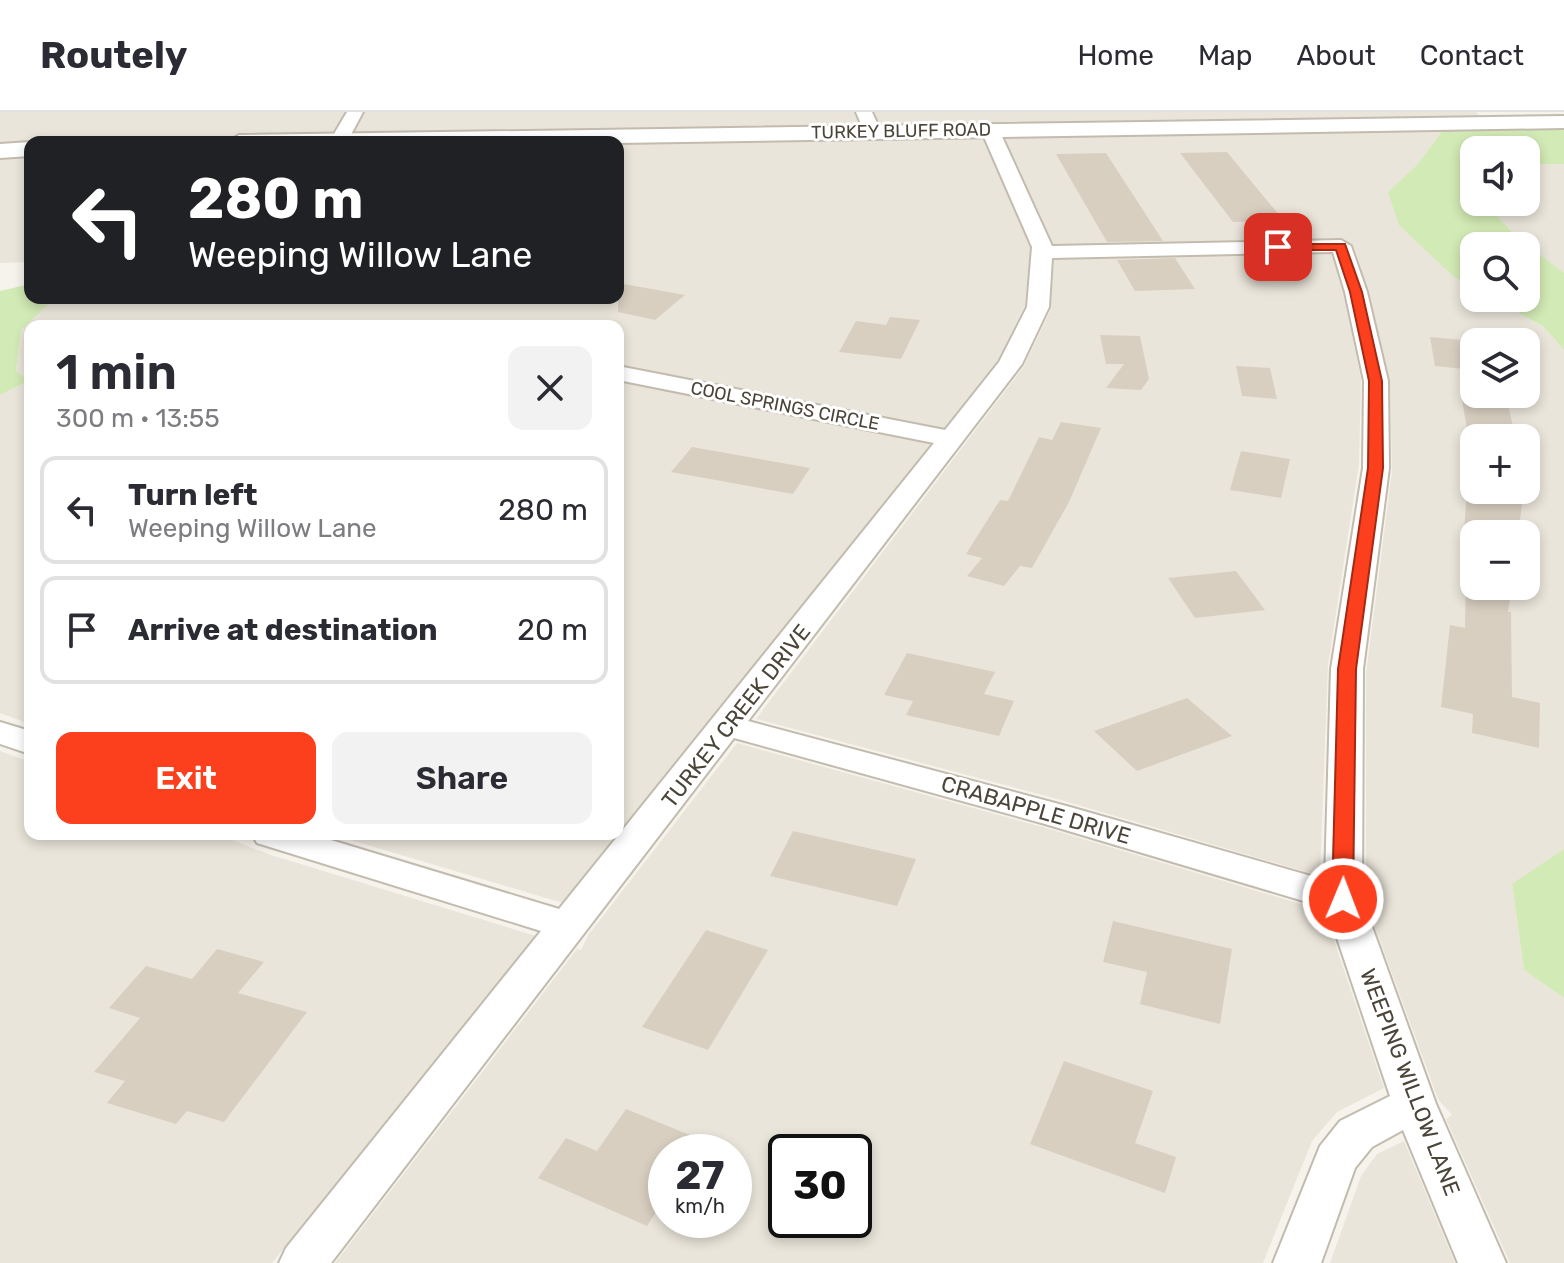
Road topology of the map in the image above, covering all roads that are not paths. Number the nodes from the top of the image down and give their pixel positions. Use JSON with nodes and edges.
{"nodes":[{"id":1,"x":355,"y":112,"type":"edge"},
{"id":2,"x":868,"y":122,"type":"edge"},
{"id":3,"x":1564,"y":122,"type":"edge"},
{"id":4,"x":990,"y":130,"type":"junction"},
{"id":5,"x":342,"y":136,"type":"edge"},
{"id":6,"x":433,"y":136,"type":"edge"},
{"id":7,"x":24,"y":149,"type":"edge"},
{"id":8,"x":0,"y":151,"type":"edge"},
{"id":9,"x":1042,"y":252,"type":"junction"},
{"id":10,"x":624,"y":374,"type":"edge"},
{"id":11,"x":952,"y":439,"type":"junction"},
{"id":12,"x":728,"y":726,"type":"junction"},
{"id":13,"x":0,"y":732,"type":"edge"},
{"id":14,"x":24,"y":741,"type":"edge"},
{"id":15,"x":290,"y":840,"type":"edge"},
{"id":16,"x":1343,"y":899,"type":"junction"},
{"id":17,"x":570,"y":926,"type":"junction"},
{"id":18,"x":1414,"y":1104,"type":"junction"},
{"id":19,"x":303,"y":1263,"type":"edge"},
{"id":20,"x":1297,"y":1263,"type":"edge"},
{"id":21,"x":1482,"y":1263,"type":"edge"}],
"edges":[{"from":1,"to":5,"type":"street"},
{"from":2,"to":4,"type":"street","name":"TURKEY BLUFF ROAD"},
{"from":2,"to":6,"type":"street","name":"TURKEY BLUFF ROAD"},
{"from":3,"to":4,"type":"street","name":"TURKEY BLUFF ROAD"},
{"from":4,"to":9,"type":"street","name":"TURKEY CREEK DRIVE"},
{"from":7,"to":8,"type":"street"},
{"from":9,"to":11,"type":"street","name":"TURKEY CREEK DRIVE"},
{"from":9,"to":16,"type":"street","name":"WEEPING WILLOW LANE"},
{"from":10,"to":11,"type":"street","name":"COOL SPRINGS CIRCLE"},
{"from":11,"to":12,"type":"street","name":"TURKEY CREEK DRIVE"},
{"from":12,"to":16,"type":"street","name":"CRABAPPLE DRIVE"},
{"from":12,"to":17,"type":"street","name":"TURKEY CREEK DRIVE"},
{"from":13,"to":14,"type":"street"},
{"from":15,"to":17,"type":"street"},
{"from":16,"to":18,"type":"street","name":"WEEPING WILLOW LANE"},
{"from":17,"to":19,"type":"street","name":"TURKEY CREEK DRIVE"},
{"from":18,"to":20,"type":"street"},
{"from":18,"to":21,"type":"street","name":"WEEPING WILLOW LANE"}]}
